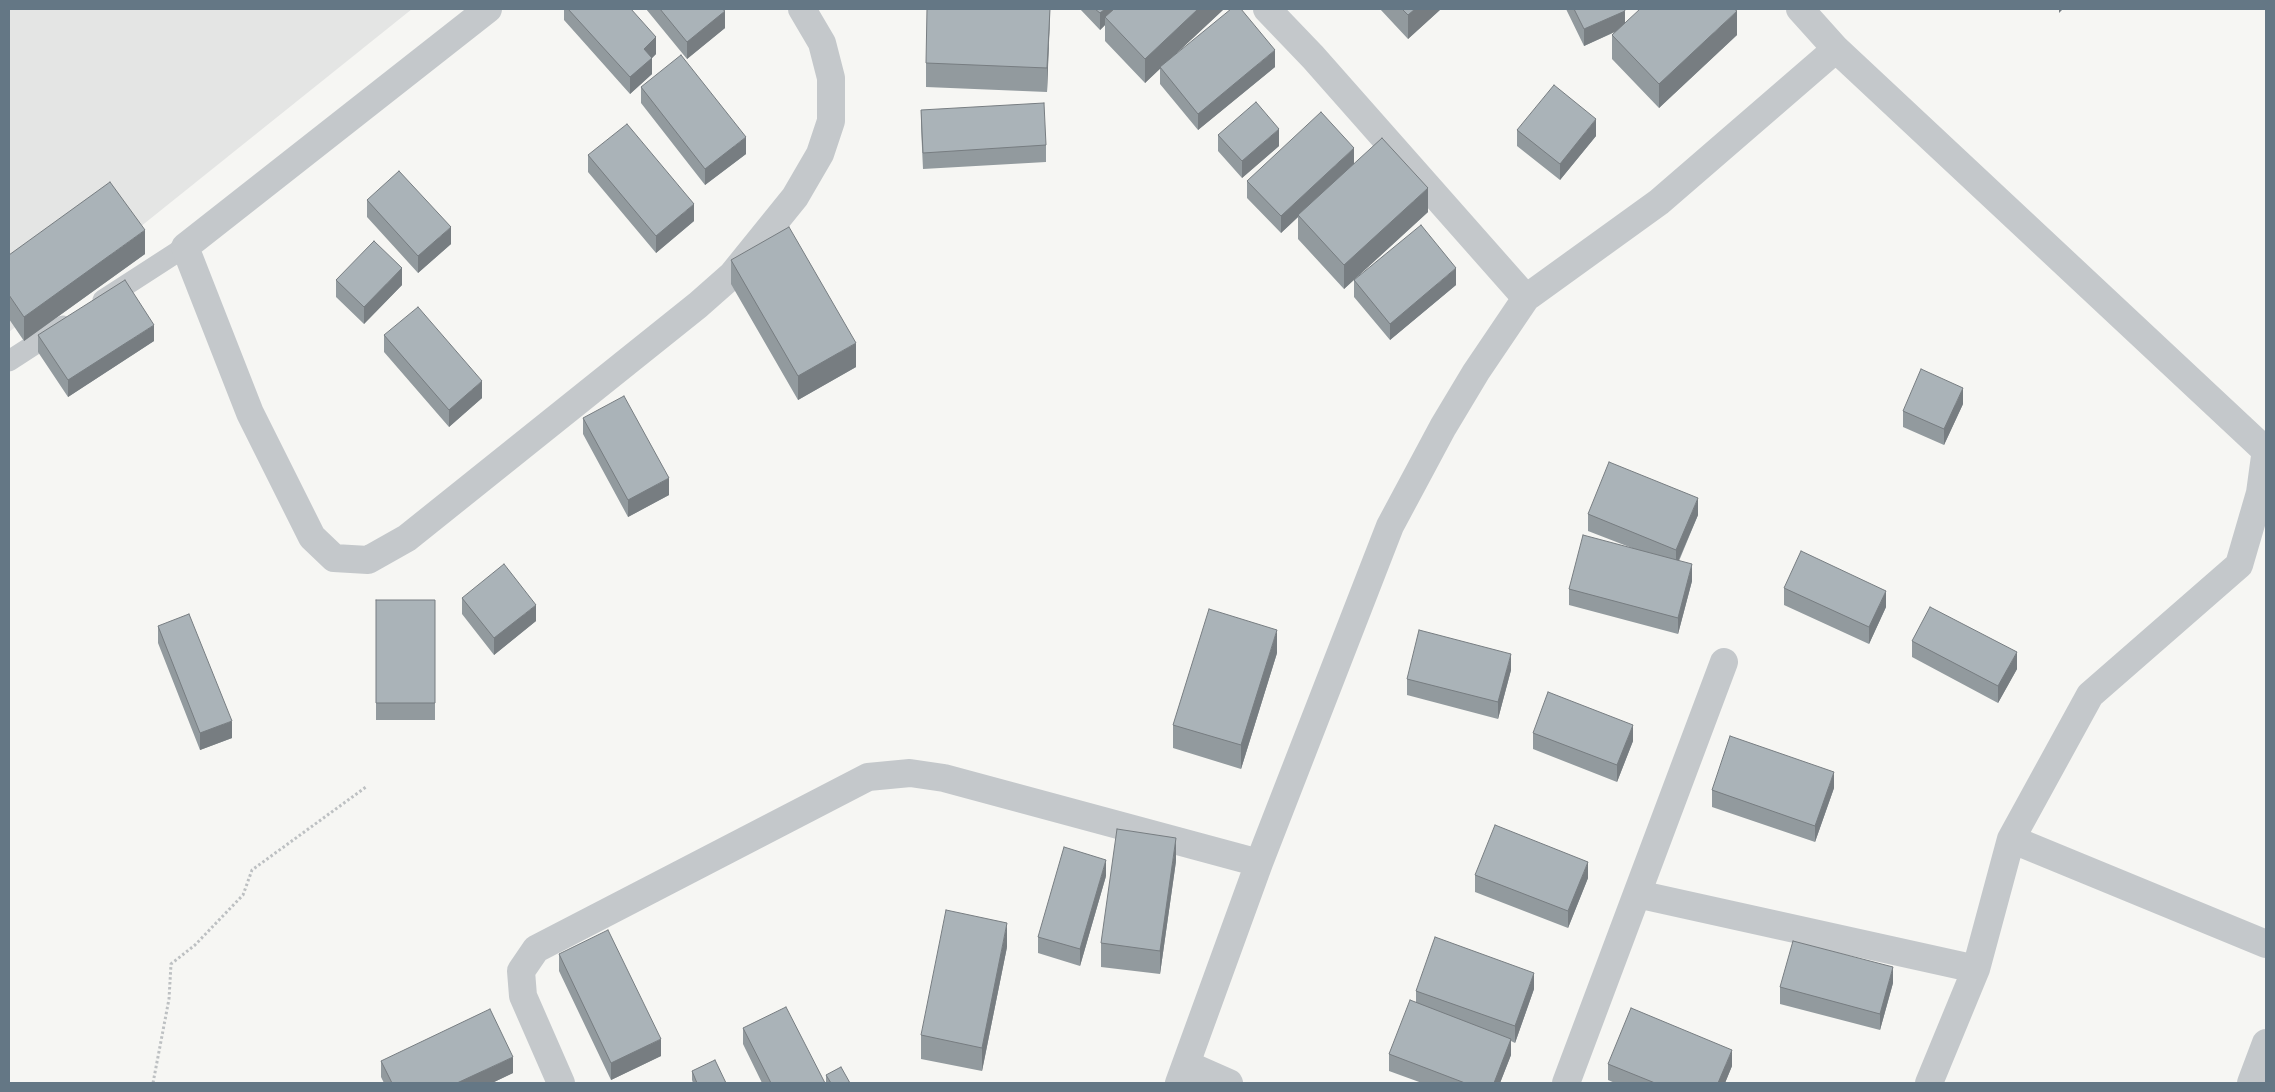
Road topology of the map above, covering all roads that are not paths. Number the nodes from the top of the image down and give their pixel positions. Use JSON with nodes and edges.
{"nodes":[{"id":1,"x":488,"y":9,"type":"edge"},
{"id":2,"x":802,"y":9,"type":"edge"},
{"id":3,"x":1267,"y":9,"type":"edge"},
{"id":4,"x":1800,"y":9,"type":"edge"},
{"id":5,"x":1836,"y":49,"type":"junction"},
{"id":6,"x":184,"y":247,"type":"junction"},
{"id":7,"x":1526,"y":298,"type":"junction"},
{"id":8,"x":9,"y":361,"type":"edge"},
{"id":9,"x":2266,"y":450,"type":"edge"},
{"id":10,"x":1724,"y":662,"type":"dead end"},
{"id":11,"x":2011,"y":839,"type":"junction"},
{"id":12,"x":1259,"y":863,"type":"junction"},
{"id":13,"x":1637,"y":894,"type":"junction"},
{"id":14,"x":2266,"y":944,"type":"edge"},
{"id":15,"x":1976,"y":969,"type":"junction"},
{"id":16,"x":2266,"y":1043,"type":"edge"},
{"id":17,"x":1182,"y":1074,"type":"edge"},
{"id":18,"x":561,"y":1083,"type":"edge"},
{"id":19,"x":1229,"y":1083,"type":"edge"},
{"id":20,"x":1566,"y":1083,"type":"edge"},
{"id":21,"x":1929,"y":1083,"type":"edge"},
{"id":22,"x":2251,"y":1083,"type":"edge"}],
"edges":[{"from":1,"to":6,"type":"street"},
{"from":2,"to":6,"type":"street"},
{"from":3,"to":7,"type":"street"},
{"from":4,"to":5,"type":"street"},
{"from":5,"to":7,"type":"street"},
{"from":5,"to":9,"type":"street"},
{"from":6,"to":8,"type":"lane"},
{"from":7,"to":12,"type":"street"},
{"from":9,"to":11,"type":"street"},
{"from":10,"to":13,"type":"street"},
{"from":11,"to":14,"type":"street"},
{"from":11,"to":15,"type":"street"},
{"from":12,"to":17,"type":"street"},
{"from":12,"to":18,"type":"street"},
{"from":13,"to":15,"type":"street"},
{"from":13,"to":20,"type":"street"},
{"from":15,"to":21,"type":"street"},
{"from":16,"to":22,"type":"street"},
{"from":17,"to":19,"type":"street"}]}
